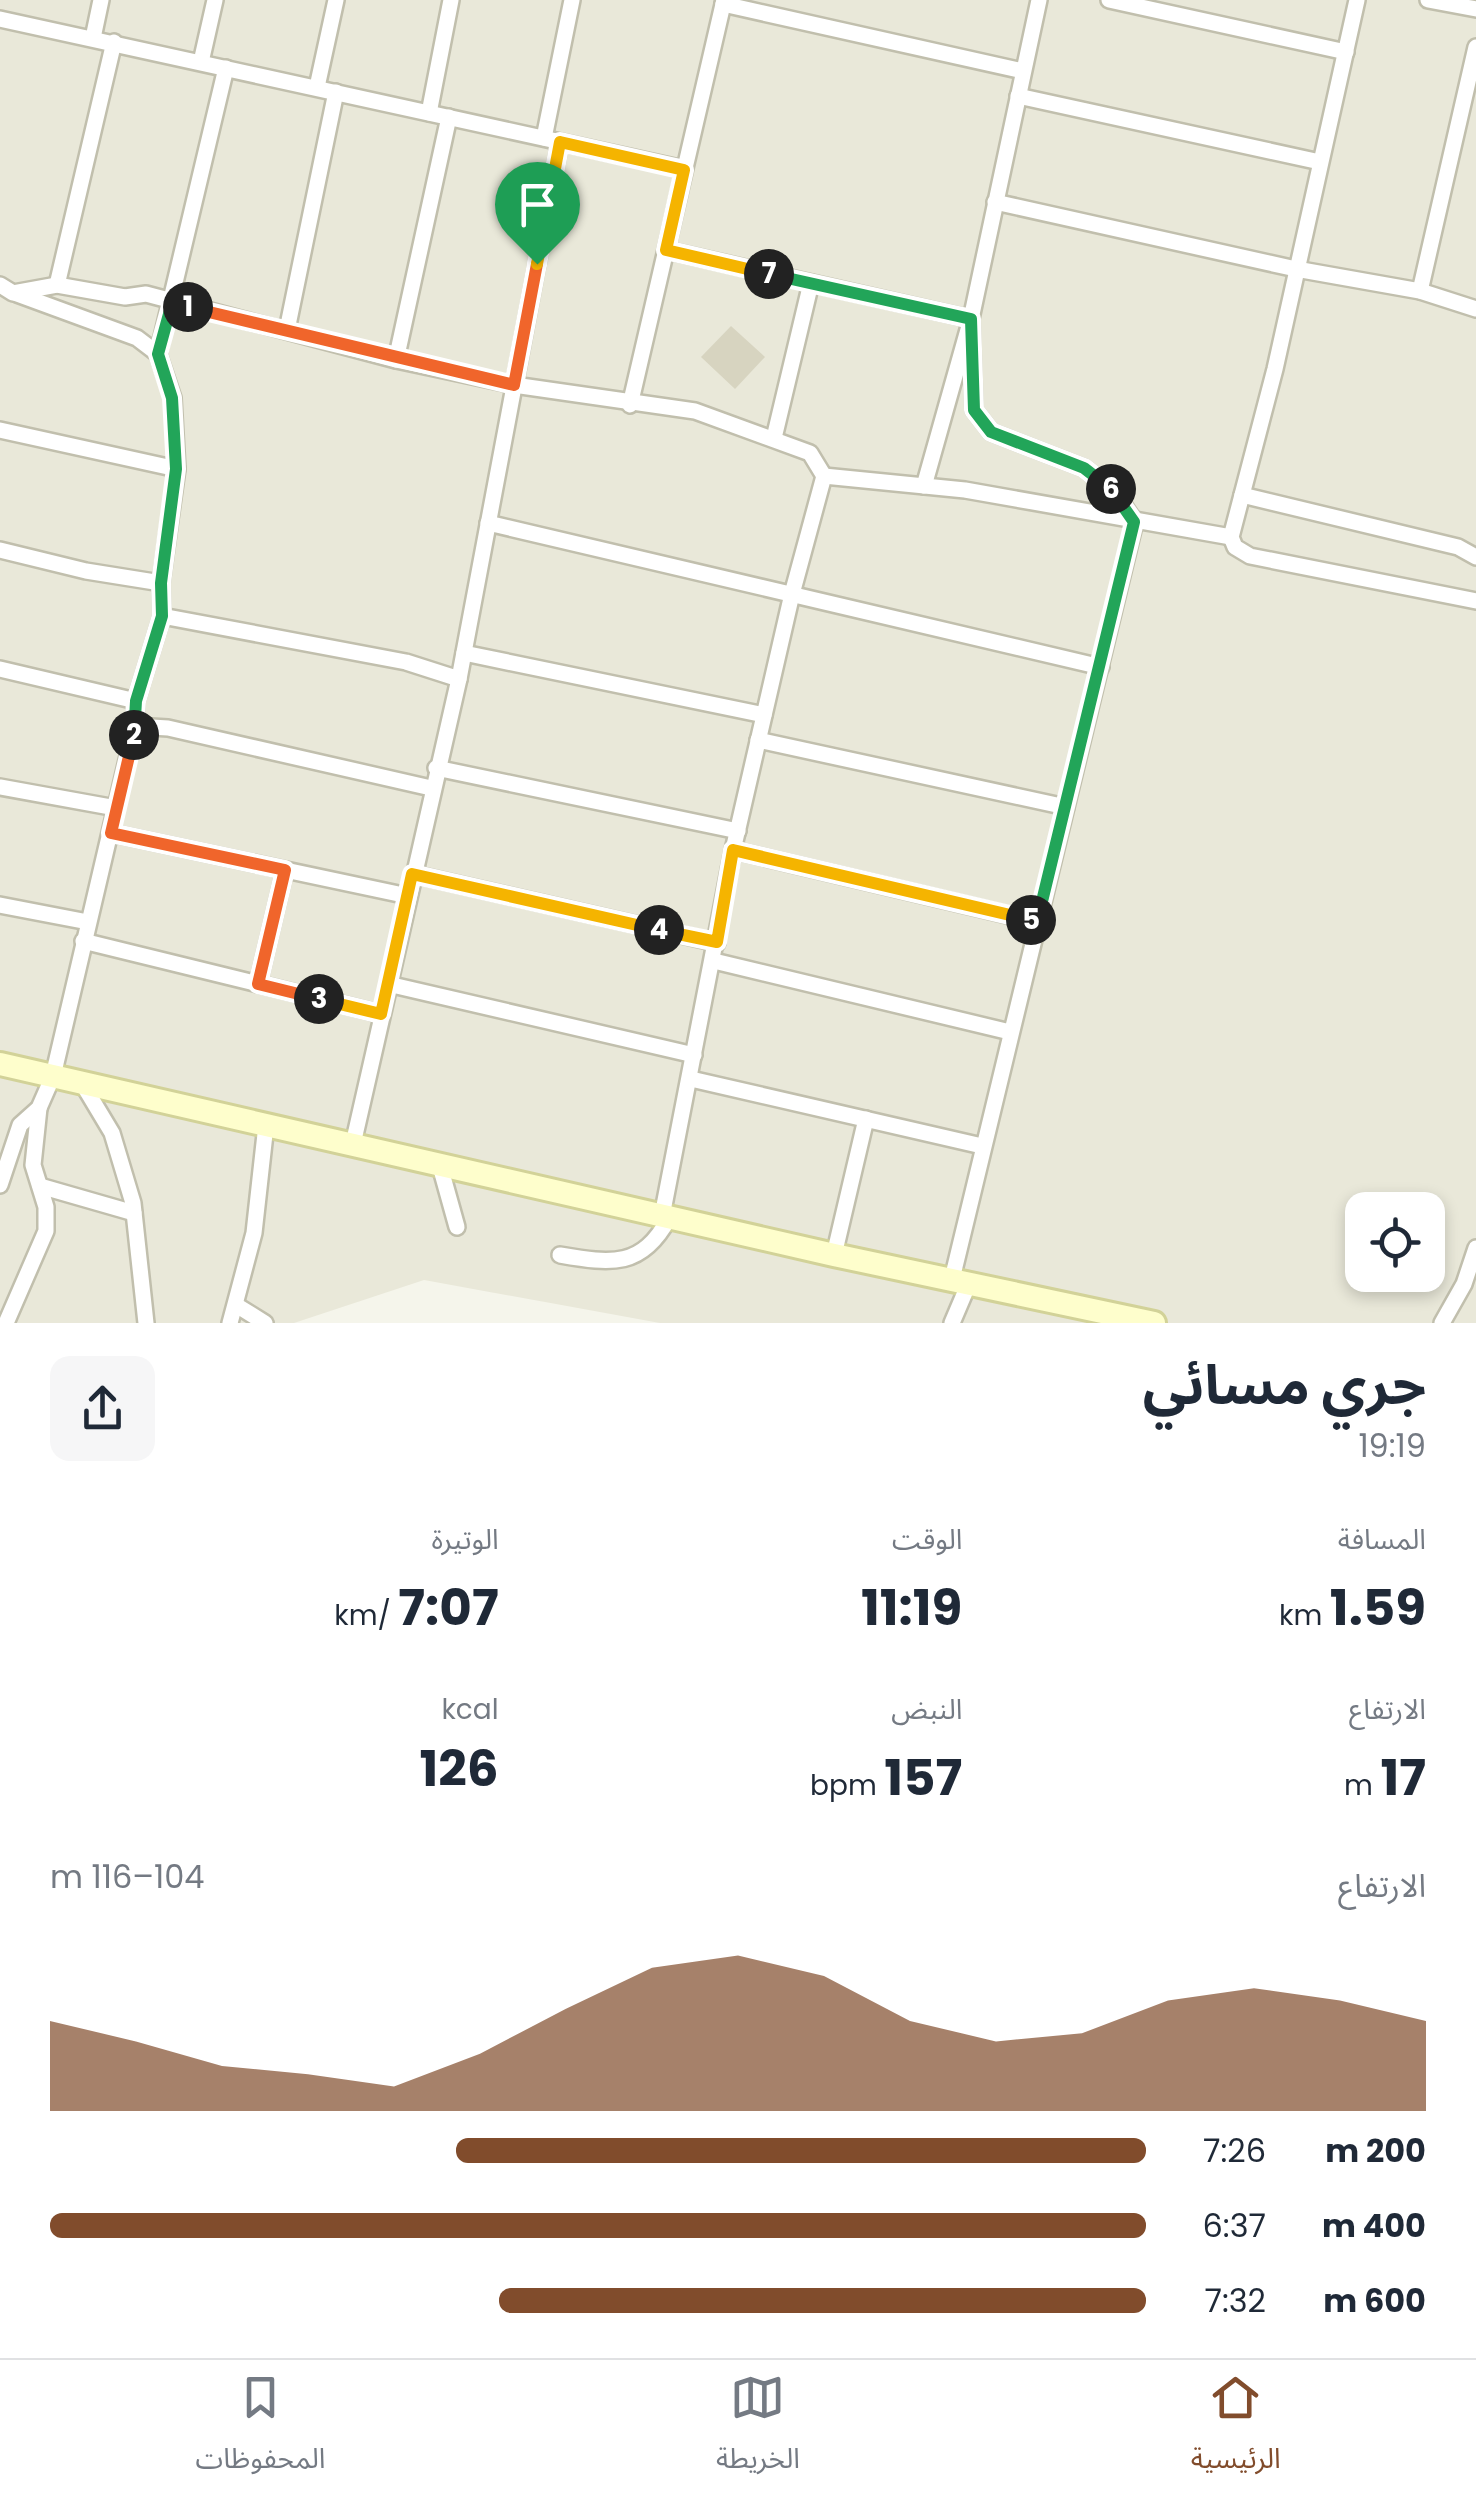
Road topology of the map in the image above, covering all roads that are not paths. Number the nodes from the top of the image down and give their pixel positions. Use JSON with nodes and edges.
{"nodes":[{"id":1,"x":101,"y":0,"type":"edge"},
{"id":2,"x":215,"y":0,"type":"edge"},
{"id":3,"x":336,"y":0,"type":"edge"},
{"id":4,"x":452,"y":0,"type":"edge"},
{"id":5,"x":572,"y":0,"type":"edge"},
{"id":6,"x":1039,"y":0,"type":"edge"},
{"id":7,"x":1110,"y":0,"type":"edge"},
{"id":8,"x":1358,"y":0,"type":"edge"},
{"id":9,"x":1428,"y":0,"type":"edge"},
{"id":10,"x":724,"y":2,"type":"edge"},
{"id":11,"x":1476,"y":10,"type":"edge"},
{"id":12,"x":0,"y":20,"type":"edge"},
{"id":13,"x":92,"y":38,"type":"junction"},
{"id":14,"x":114,"y":42,"type":"junction"},
{"id":15,"x":1476,"y":47,"type":"edge"},
{"id":16,"x":1346,"y":52,"type":"junction"},
{"id":17,"x":201,"y":62,"type":"junction"},
{"id":18,"x":226,"y":68,"type":"junction"},
{"id":19,"x":1024,"y":71,"type":"junction"},
{"id":20,"x":317,"y":88,"type":"junction"},
{"id":21,"x":336,"y":92,"type":"junction"},
{"id":22,"x":1018,"y":96,"type":"junction"},
{"id":23,"x":428,"y":112,"type":"junction"},
{"id":24,"x":449,"y":117,"type":"junction"},
{"id":25,"x":552,"y":140,"type":"junction"},
{"id":26,"x":1320,"y":162,"type":"junction"},
{"id":27,"x":684,"y":170,"type":"junction"},
{"id":28,"x":995,"y":202,"type":"junction"},
{"id":29,"x":666,"y":250,"type":"junction"},
{"id":30,"x":1296,"y":269,"type":"junction"},
{"id":31,"x":811,"y":283,"type":"junction"},
{"id":32,"x":56,"y":285,"type":"junction"},
{"id":33,"x":7,"y":289,"type":"edge"},
{"id":34,"x":1420,"y":291,"type":"junction"},
{"id":35,"x":172,"y":303,"type":"junction"},
{"id":36,"x":1476,"y":308,"type":"edge"},
{"id":37,"x":971,"y":319,"type":"junction"},
{"id":38,"x":286,"y":330,"type":"junction"},
{"id":39,"x":158,"y":354,"type":"junction"},
{"id":40,"x":396,"y":360,"type":"junction"},
{"id":41,"x":514,"y":385,"type":"junction"},
{"id":42,"x":630,"y":405,"type":"junction"},
{"id":43,"x":0,"y":430,"type":"edge"},
{"id":44,"x":774,"y":438,"type":"junction"},
{"id":45,"x":176,"y":469,"type":"junction"},
{"id":46,"x":824,"y":476,"type":"junction"},
{"id":47,"x":924,"y":486,"type":"junction"},
{"id":48,"x":1242,"y":494,"type":"junction"},
{"id":49,"x":1134,"y":522,"type":"junction"},
{"id":50,"x":488,"y":523,"type":"junction"},
{"id":51,"x":1231,"y":537,"type":"junction"},
{"id":52,"x":0,"y":550,"type":"edge"},
{"id":53,"x":1476,"y":557,"type":"edge"},
{"id":54,"x":161,"y":583,"type":"junction"},
{"id":55,"x":792,"y":594,"type":"junction"},
{"id":56,"x":1476,"y":601,"type":"edge"},
{"id":57,"x":162,"y":616,"type":"junction"},
{"id":58,"x":464,"y":653,"type":"junction"},
{"id":59,"x":1101,"y":667,"type":"junction"},
{"id":60,"x":0,"y":669,"type":"edge"},
{"id":61,"x":459,"y":679,"type":"junction"},
{"id":62,"x":136,"y":701,"type":"junction"},
{"id":63,"x":764,"y":715,"type":"junction"},
{"id":64,"x":136,"y":726,"type":"junction"},
{"id":65,"x":758,"y":740,"type":"junction"},
{"id":66,"x":436,"y":768,"type":"junction"},
{"id":67,"x":0,"y":787,"type":"edge"},
{"id":68,"x":431,"y":788,"type":"junction"},
{"id":69,"x":1066,"y":807,"type":"junction"},
{"id":70,"x":116,"y":808,"type":"junction"},
{"id":71,"x":738,"y":831,"type":"junction"},
{"id":72,"x":111,"y":833,"type":"junction"},
{"id":73,"x":733,"y":850,"type":"junction"},
{"id":74,"x":285,"y":870,"type":"junction"},
{"id":75,"x":412,"y":874,"type":"junction"},
{"id":76,"x":408,"y":896,"type":"junction"},
{"id":77,"x":0,"y":905,"type":"edge"},
{"id":78,"x":88,"y":922,"type":"junction"},
{"id":79,"x":1037,"y":922,"type":"junction"},
{"id":80,"x":82,"y":941,"type":"junction"},
{"id":81,"x":717,"y":942,"type":"junction"},
{"id":82,"x":714,"y":960,"type":"junction"},
{"id":83,"x":258,"y":984,"type":"junction"},
{"id":84,"x":388,"y":984,"type":"junction"},
{"id":85,"x":381,"y":1014,"type":"junction"},
{"id":86,"x":1010,"y":1032,"type":"junction"},
{"id":87,"x":694,"y":1055,"type":"junction"},
{"id":88,"x":0,"y":1064,"type":"edge"},
{"id":89,"x":54,"y":1076,"type":"junction"},
{"id":90,"x":691,"y":1079,"type":"junction"},
{"id":91,"x":82,"y":1083,"type":"junction"},
{"id":92,"x":39,"y":1108,"type":"junction"},
{"id":93,"x":866,"y":1119,"type":"junction"},
{"id":94,"x":266,"y":1125,"type":"junction"},
{"id":95,"x":353,"y":1144,"type":"junction"},
{"id":96,"x":982,"y":1146,"type":"junction"},
{"id":97,"x":440,"y":1166,"type":"junction"},
{"id":98,"x":0,"y":1185,"type":"edge"},
{"id":99,"x":40,"y":1186,"type":"junction"},
{"id":100,"x":134,"y":1213,"type":"junction"},
{"id":101,"x":666,"y":1217,"type":"junction"},
{"id":102,"x":457,"y":1227,"type":"dead end"},
{"id":103,"x":1476,"y":1248,"type":"edge"},
{"id":104,"x":560,"y":1255,"type":"dead end"},
{"id":105,"x":834,"y":1255,"type":"junction"},
{"id":106,"x":961,"y":1281,"type":"junction"},
{"id":107,"x":236,"y":1305,"type":"junction"},
{"id":108,"x":1065,"y":1314,"type":"edge"},
{"id":109,"x":1147,"y":1322,"type":"edge"},
{"id":110,"x":6,"y":1323,"type":"edge"},
{"id":111,"x":146,"y":1323,"type":"edge"},
{"id":112,"x":230,"y":1323,"type":"edge"},
{"id":113,"x":266,"y":1323,"type":"edge"},
{"id":114,"x":952,"y":1323,"type":"edge"},
{"id":115,"x":1442,"y":1323,"type":"edge"}],
"edges":[{"from":1,"to":13,"type":"street"},
{"from":2,"to":17,"type":"street"},
{"from":3,"to":20,"type":"street"},
{"from":4,"to":23,"type":"street"},
{"from":5,"to":25,"type":"street"},
{"from":6,"to":19,"type":"street"},
{"from":7,"to":16,"type":"street"},
{"from":8,"to":16,"type":"street"},
{"from":9,"to":11,"type":"street"},
{"from":10,"to":19,"type":"street"},
{"from":10,"to":27,"type":"street"},
{"from":12,"to":13,"type":"street"},
{"from":13,"to":14,"type":"street"},
{"from":14,"to":17,"type":"street"},
{"from":14,"to":32,"type":"street"},
{"from":15,"to":34,"type":"street"},
{"from":16,"to":26,"type":"street"},
{"from":17,"to":18,"type":"street"},
{"from":18,"to":20,"type":"street"},
{"from":18,"to":35,"type":"street"},
{"from":19,"to":22,"type":"street"},
{"from":20,"to":21,"type":"street"},
{"from":21,"to":23,"type":"street"},
{"from":21,"to":38,"type":"street"},
{"from":22,"to":26,"type":"street"},
{"from":22,"to":28,"type":"street"},
{"from":23,"to":24,"type":"street"},
{"from":24,"to":25,"type":"street"},
{"from":24,"to":40,"type":"street"},
{"from":25,"to":27,"type":"street"},
{"from":25,"to":41,"type":"street"},
{"from":26,"to":30,"type":"street"},
{"from":27,"to":29,"type":"street"},
{"from":28,"to":30,"type":"street"},
{"from":28,"to":37,"type":"street"},
{"from":29,"to":31,"type":"street"},
{"from":29,"to":42,"type":"street"},
{"from":30,"to":34,"type":"street"},
{"from":30,"to":48,"type":"street"},
{"from":31,"to":37,"type":"street"},
{"from":31,"to":44,"type":"street"},
{"from":32,"to":33,"type":"street"},
{"from":32,"to":35,"type":"street"},
{"from":33,"to":39,"type":"street"},
{"from":34,"to":36,"type":"street"},
{"from":35,"to":38,"type":"street"},
{"from":35,"to":39,"type":"street"},
{"from":37,"to":47,"type":"street"},
{"from":37,"to":49,"type":"street"},
{"from":38,"to":40,"type":"street"},
{"from":39,"to":45,"type":"street"},
{"from":40,"to":41,"type":"street"},
{"from":41,"to":42,"type":"street"},
{"from":41,"to":50,"type":"street"},
{"from":42,"to":44,"type":"street"},
{"from":43,"to":45,"type":"street"},
{"from":44,"to":46,"type":"street"},
{"from":45,"to":54,"type":"street"},
{"from":46,"to":47,"type":"street"},
{"from":46,"to":55,"type":"street"},
{"from":47,"to":49,"type":"street"},
{"from":48,"to":51,"type":"street"},
{"from":48,"to":53,"type":"street"},
{"from":49,"to":51,"type":"street"},
{"from":49,"to":59,"type":"street"},
{"from":50,"to":55,"type":"street"},
{"from":50,"to":58,"type":"street"},
{"from":51,"to":56,"type":"street"},
{"from":52,"to":54,"type":"street"},
{"from":54,"to":57,"type":"street"},
{"from":55,"to":59,"type":"street"},
{"from":55,"to":63,"type":"street"},
{"from":57,"to":61,"type":"street"},
{"from":57,"to":62,"type":"street"},
{"from":58,"to":61,"type":"street"},
{"from":58,"to":63,"type":"street"},
{"from":59,"to":69,"type":"street"},
{"from":60,"to":62,"type":"street"},
{"from":61,"to":66,"type":"street"},
{"from":62,"to":64,"type":"street"},
{"from":63,"to":65,"type":"street"},
{"from":64,"to":68,"type":"street"},
{"from":64,"to":70,"type":"street"},
{"from":65,"to":69,"type":"street"},
{"from":65,"to":71,"type":"street"},
{"from":66,"to":68,"type":"street"},
{"from":66,"to":71,"type":"street"},
{"from":67,"to":70,"type":"street"},
{"from":68,"to":75,"type":"street"},
{"from":69,"to":79,"type":"street"},
{"from":70,"to":72,"type":"street"},
{"from":71,"to":73,"type":"street"},
{"from":72,"to":74,"type":"street"},
{"from":72,"to":78,"type":"street"},
{"from":73,"to":79,"type":"street"},
{"from":73,"to":81,"type":"street"},
{"from":74,"to":76,"type":"street"},
{"from":74,"to":83,"type":"street"},
{"from":75,"to":76,"type":"street"},
{"from":75,"to":81,"type":"street"},
{"from":76,"to":84,"type":"street"},
{"from":77,"to":78,"type":"street"},
{"from":78,"to":80,"type":"street"},
{"from":79,"to":86,"type":"street"},
{"from":80,"to":83,"type":"street"},
{"from":80,"to":89,"type":"street"},
{"from":81,"to":82,"type":"street"},
{"from":82,"to":86,"type":"street"},
{"from":82,"to":87,"type":"street"},
{"from":83,"to":85,"type":"street"},
{"from":84,"to":85,"type":"street"},
{"from":84,"to":87,"type":"street"},
{"from":85,"to":95,"type":"street"},
{"from":86,"to":96,"type":"street"},
{"from":87,"to":90,"type":"street"},
{"from":88,"to":89,"type":"street"},
{"from":89,"to":91,"type":"street"},
{"from":89,"to":92,"type":"street"},
{"from":90,"to":93,"type":"street"},
{"from":90,"to":101,"type":"street"},
{"from":91,"to":94,"type":"street"},
{"from":91,"to":100,"type":"street"},
{"from":92,"to":98,"type":"street"},
{"from":92,"to":99,"type":"street"},
{"from":93,"to":96,"type":"street"},
{"from":93,"to":105,"type":"street"},
{"from":94,"to":95,"type":"street"},
{"from":94,"to":107,"type":"street"},
{"from":95,"to":97,"type":"street"},
{"from":96,"to":106,"type":"street"},
{"from":97,"to":101,"type":"street"},
{"from":97,"to":102,"type":"street"},
{"from":99,"to":100,"type":"street"},
{"from":99,"to":110,"type":"street"},
{"from":100,"to":111,"type":"street"},
{"from":101,"to":104,"type":"street"},
{"from":101,"to":105,"type":"street"},
{"from":103,"to":115,"type":"street"},
{"from":105,"to":106,"type":"street"},
{"from":106,"to":108,"type":"street"},
{"from":106,"to":114,"type":"street"},
{"from":107,"to":112,"type":"street"},
{"from":107,"to":113,"type":"street"},
{"from":108,"to":109,"type":"street"}]}
